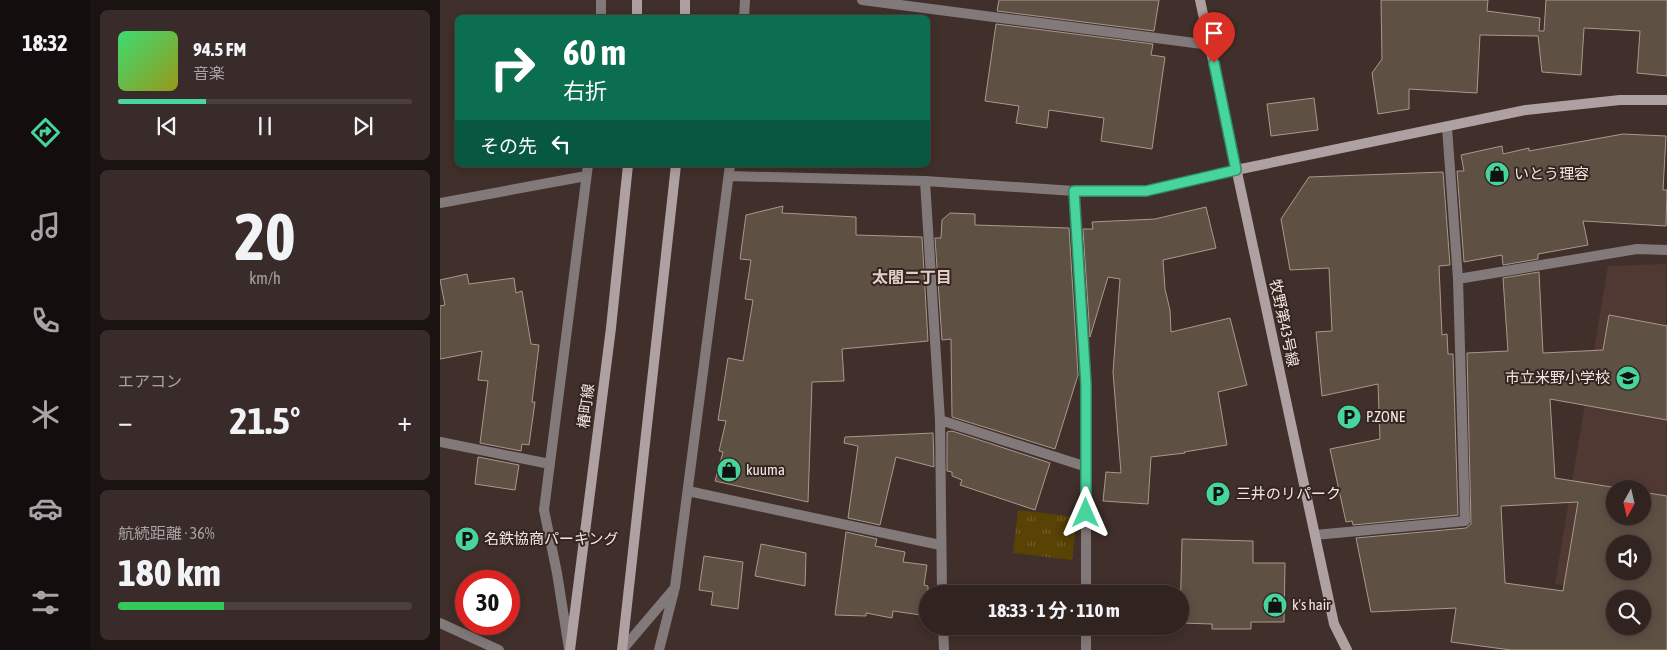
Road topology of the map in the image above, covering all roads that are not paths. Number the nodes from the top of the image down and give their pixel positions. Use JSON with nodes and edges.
{"nodes":[{"id":1,"x":601,"y":0,"type":"edge"},
{"id":2,"x":637,"y":0,"type":"edge"},
{"id":3,"x":684,"y":0,"type":"edge"},
{"id":4,"x":746,"y":0,"type":"edge"},
{"id":5,"x":862,"y":0,"type":"edge"},
{"id":6,"x":1200,"y":0,"type":"edge"},
{"id":7,"x":601,"y":15,"type":"edge"},
{"id":8,"x":637,"y":15,"type":"edge"},
{"id":9,"x":686,"y":15,"type":"edge"},
{"id":10,"x":744,"y":15,"type":"edge"},
{"id":11,"x":1210,"y":45,"type":"junction"},
{"id":12,"x":1667,"y":100,"type":"edge"},
{"id":13,"x":1447,"y":127,"type":"junction"},
{"id":14,"x":588,"y":167,"type":"edge"},
{"id":15,"x":628,"y":167,"type":"edge"},
{"id":16,"x":676,"y":167,"type":"edge"},
{"id":17,"x":730,"y":167,"type":"edge"},
{"id":18,"x":1236,"y":170,"type":"junction"},
{"id":19,"x":586,"y":176,"type":"junction"},
{"id":20,"x":730,"y":176,"type":"junction"},
{"id":21,"x":925,"y":181,"type":"junction"},
{"id":22,"x":1074,"y":191,"type":"junction"},
{"id":23,"x":440,"y":203,"type":"edge"},
{"id":24,"x":1667,"y":250,"type":"edge"},
{"id":25,"x":1458,"y":280,"type":"junction"},
{"id":26,"x":940,"y":420,"type":"junction"},
{"id":27,"x":440,"y":442,"type":"edge"},
{"id":28,"x":550,"y":464,"type":"junction"},
{"id":29,"x":1087,"y":466,"type":"junction"},
{"id":30,"x":688,"y":491,"type":"junction"},
{"id":31,"x":1315,"y":534,"type":"junction"},
{"id":32,"x":940,"y":545,"type":"junction"},
{"id":33,"x":942,"y":585,"type":"edge"},
{"id":34,"x":1086,"y":585,"type":"edge"},
{"id":35,"x":676,"y":587,"type":"junction"},
{"id":36,"x":440,"y":623,"type":"edge"},
{"id":37,"x":943,"y":635,"type":"edge"},
{"id":38,"x":1086,"y":635,"type":"edge"},
{"id":39,"x":499,"y":650,"type":"edge"},
{"id":40,"x":570,"y":650,"type":"edge"},
{"id":41,"x":622,"y":650,"type":"edge"},
{"id":42,"x":659,"y":650,"type":"edge"},
{"id":43,"x":944,"y":650,"type":"edge"},
{"id":44,"x":1086,"y":650,"type":"edge"},
{"id":45,"x":1347,"y":650,"type":"edge"}],
"edges":[{"from":1,"to":7,"type":"street"},
{"from":2,"to":8,"type":"street"},
{"from":3,"to":9,"type":"street"},
{"from":4,"to":10,"type":"street"},
{"from":5,"to":11,"type":"street"},
{"from":6,"to":11,"type":"street","name":"牧野第43号線"},
{"from":11,"to":18,"type":"street","name":"牧野第43号線"},
{"from":12,"to":13,"type":"street"},
{"from":13,"to":18,"type":"street"},
{"from":13,"to":25,"type":"street"},
{"from":14,"to":19,"type":"street"},
{"from":15,"to":40,"type":"street","name":"椿町線"},
{"from":16,"to":41,"type":"street"},
{"from":17,"to":20,"type":"street"},
{"from":18,"to":22,"type":"street"},
{"from":18,"to":31,"type":"street","name":"牧野第43号線"},
{"from":19,"to":23,"type":"street"},
{"from":19,"to":28,"type":"street"},
{"from":20,"to":21,"type":"street"},
{"from":20,"to":30,"type":"street"},
{"from":21,"to":22,"type":"street"},
{"from":21,"to":26,"type":"street"},
{"from":22,"to":29,"type":"street"},
{"from":24,"to":25,"type":"street"},
{"from":25,"to":31,"type":"street"},
{"from":26,"to":29,"type":"street"},
{"from":26,"to":32,"type":"street"},
{"from":27,"to":28,"type":"street"},
{"from":28,"to":40,"type":"street"},
{"from":29,"to":34,"type":"street"},
{"from":30,"to":32,"type":"street"},
{"from":30,"to":35,"type":"street"},
{"from":31,"to":45,"type":"street","name":"牧野第43号線"},
{"from":32,"to":33,"type":"street"},
{"from":35,"to":41,"type":"street"},
{"from":35,"to":42,"type":"street"},
{"from":36,"to":39,"type":"street"},
{"from":37,"to":43,"type":"street"},
{"from":38,"to":44,"type":"street"}]}
